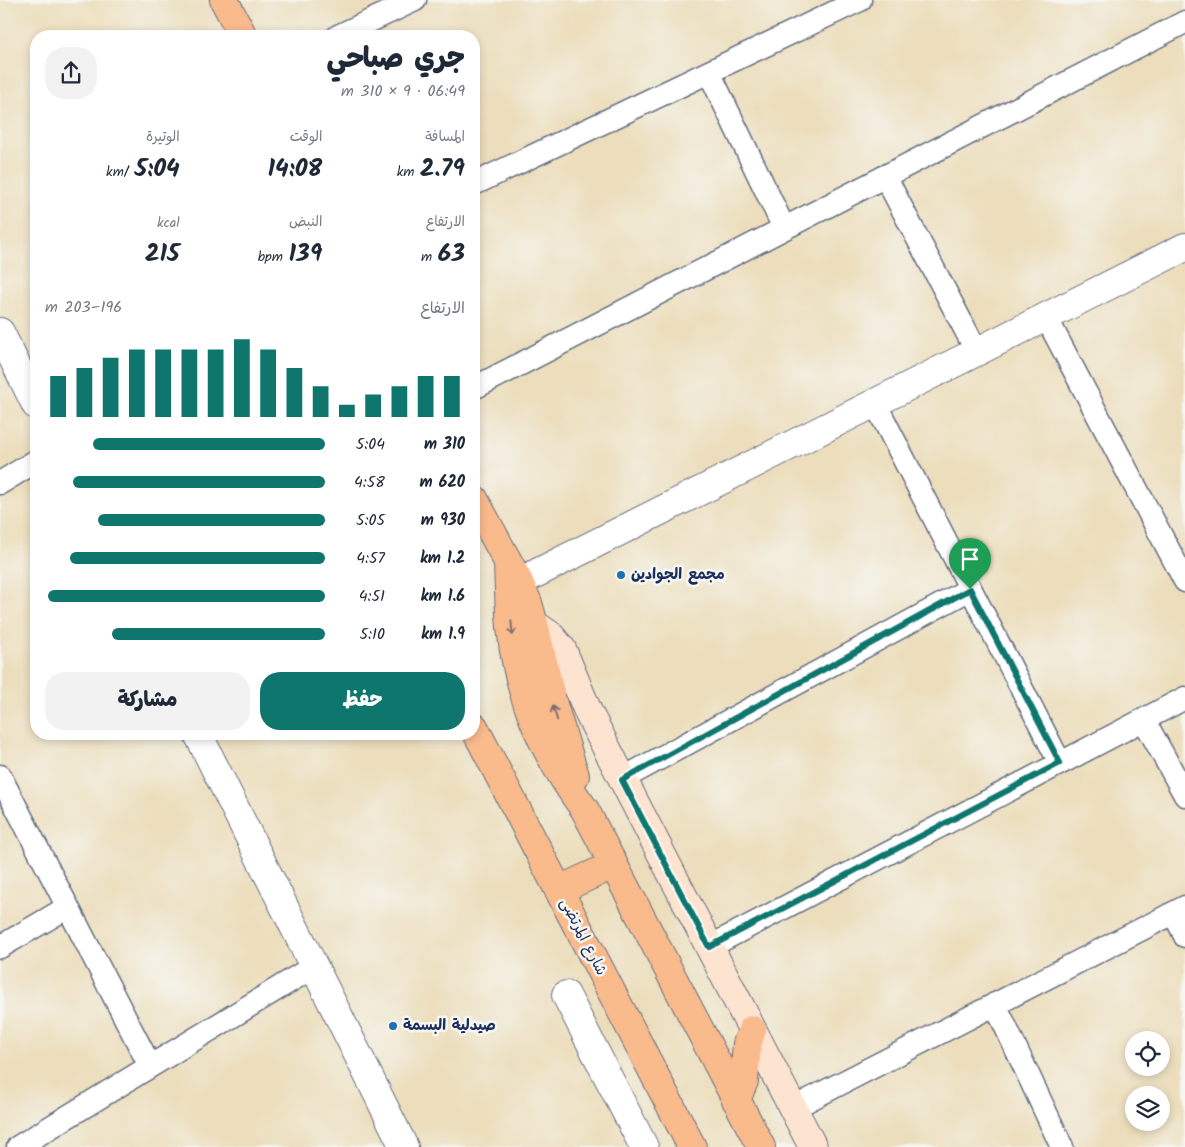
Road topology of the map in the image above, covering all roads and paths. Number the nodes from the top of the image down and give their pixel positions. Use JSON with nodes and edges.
{"nodes":[{"id":1,"x":224,"y":0,"type":"edge"},
{"id":2,"x":415,"y":0,"type":"edge"},
{"id":3,"x":860,"y":0,"type":"edge"},
{"id":4,"x":1185,"y":22,"type":"edge"},
{"id":5,"x":240,"y":30,"type":"edge"},
{"id":6,"x":351,"y":30,"type":"edge"},
{"id":7,"x":709,"y":72,"type":"junction"},
{"id":8,"x":886,"y":176,"type":"junction"},
{"id":9,"x":480,"y":181,"type":"edge"},
{"id":10,"x":784,"y":228,"type":"junction"},
{"id":11,"x":1185,"y":247,"type":"edge"},
{"id":12,"x":1046,"y":317,"type":"junction"},
{"id":13,"x":0,"y":332,"type":"edge"},
{"id":14,"x":977,"y":352,"type":"junction"},
{"id":15,"x":480,"y":385,"type":"edge"},
{"id":16,"x":30,"y":393,"type":"edge"},
{"id":17,"x":875,"y":403,"type":"junction"},
{"id":18,"x":30,"y":465,"type":"edge"},
{"id":19,"x":0,"y":483,"type":"edge"},
{"id":20,"x":480,"y":510,"type":"edge"},
{"id":21,"x":514,"y":572,"type":"junction"},
{"id":22,"x":1185,"y":582,"type":"edge"},
{"id":23,"x":970,"y":589,"type":"junction"},
{"id":24,"x":534,"y":624,"type":"junction"},
{"id":25,"x":1185,"y":698,"type":"edge"},
{"id":26,"x":1144,"y":720,"type":"junction"},
{"id":27,"x":480,"y":739,"type":"edge"},
{"id":28,"x":201,"y":740,"type":"edge"},
{"id":29,"x":555,"y":746,"type":"junction"},
{"id":30,"x":1060,"y":763,"type":"junction"},
{"id":31,"x":0,"y":776,"type":"edge"},
{"id":32,"x":622,"y":780,"type":"junction"},
{"id":33,"x":1185,"y":795,"type":"edge"},
{"id":34,"x":613,"y":865,"type":"junction"},
{"id":35,"x":559,"y":890,"type":"junction"},
{"id":36,"x":68,"y":907,"type":"junction"},
{"id":37,"x":1179,"y":910,"type":"edge"},
{"id":38,"x":1185,"y":936,"type":"edge"},
{"id":39,"x":0,"y":947,"type":"edge"},
{"id":40,"x":709,"y":947,"type":"junction"},
{"id":41,"x":313,"y":967,"type":"junction"},
{"id":42,"x":566,"y":996,"type":"dead end"},
{"id":43,"x":995,"y":1004,"type":"junction"},
{"id":44,"x":752,"y":1030,"type":"junction"},
{"id":45,"x":150,"y":1066,"type":"junction"},
{"id":46,"x":736,"y":1100,"type":"junction"},
{"id":47,"x":793,"y":1108,"type":"junction"},
{"id":48,"x":397,"y":1145,"type":"edge"},
{"id":49,"x":18,"y":1147,"type":"edge"},
{"id":50,"x":644,"y":1147,"type":"edge"},
{"id":51,"x":692,"y":1147,"type":"edge"},
{"id":52,"x":761,"y":1147,"type":"edge"},
{"id":53,"x":813,"y":1147,"type":"edge"},
{"id":54,"x":1062,"y":1147,"type":"edge"}],
"edges":[{"from":1,"to":5,"type":"main road"},
{"from":2,"to":6,"type":"street"},
{"from":3,"to":7,"type":"street"},
{"from":4,"to":8,"type":"street"},
{"from":7,"to":9,"type":"street"},
{"from":7,"to":10,"type":"street"},
{"from":8,"to":10,"type":"street"},
{"from":8,"to":14,"type":"street"},
{"from":10,"to":15,"type":"street"},
{"from":11,"to":12,"type":"street"},
{"from":12,"to":14,"type":"street"},
{"from":12,"to":22,"type":"street"},
{"from":13,"to":16,"type":"street"},
{"from":14,"to":17,"type":"street"},
{"from":17,"to":21,"type":"street"},
{"from":17,"to":23,"type":"street"},
{"from":18,"to":19,"type":"street"},
{"from":20,"to":21,"type":"main road"},
{"from":21,"to":24,"type":"main road"},
{"from":21,"to":29,"type":"main road","one_way":true},
{"from":23,"to":30,"type":"street"},
{"from":23,"to":32,"type":"street"},
{"from":29,"to":24,"type":"main road","one_way":true},
{"from":24,"to":32,"type":"main road"},
{"from":25,"to":26,"type":"street"},
{"from":26,"to":30,"type":"street"},
{"from":26,"to":33,"type":"street"},
{"from":27,"to":35,"type":"main road","name":"شارع المرتضى"},
{"from":28,"to":41,"type":"street"},
{"from":29,"to":34,"type":"main road"},
{"from":30,"to":40,"type":"street"},
{"from":31,"to":36,"type":"street"},
{"from":32,"to":40,"type":"main road"},
{"from":34,"to":35,"type":"main road"},
{"from":34,"to":46,"type":"main road"},
{"from":35,"to":51,"type":"main road","name":"شارع المرتضى"},
{"from":36,"to":39,"type":"street"},
{"from":36,"to":45,"type":"street"},
{"from":37,"to":38,"type":"street"},
{"from":37,"to":43,"type":"street"},
{"from":40,"to":44,"type":"main road"},
{"from":41,"to":45,"type":"street"},
{"from":41,"to":48,"type":"street"},
{"from":42,"to":50,"type":"street"},
{"from":43,"to":47,"type":"street"},
{"from":43,"to":54,"type":"street"},
{"from":44,"to":46,"type":"main road"},
{"from":44,"to":47,"type":"main road"},
{"from":45,"to":49,"type":"street"},
{"from":46,"to":52,"type":"main road"},
{"from":47,"to":53,"type":"main road"}]}
